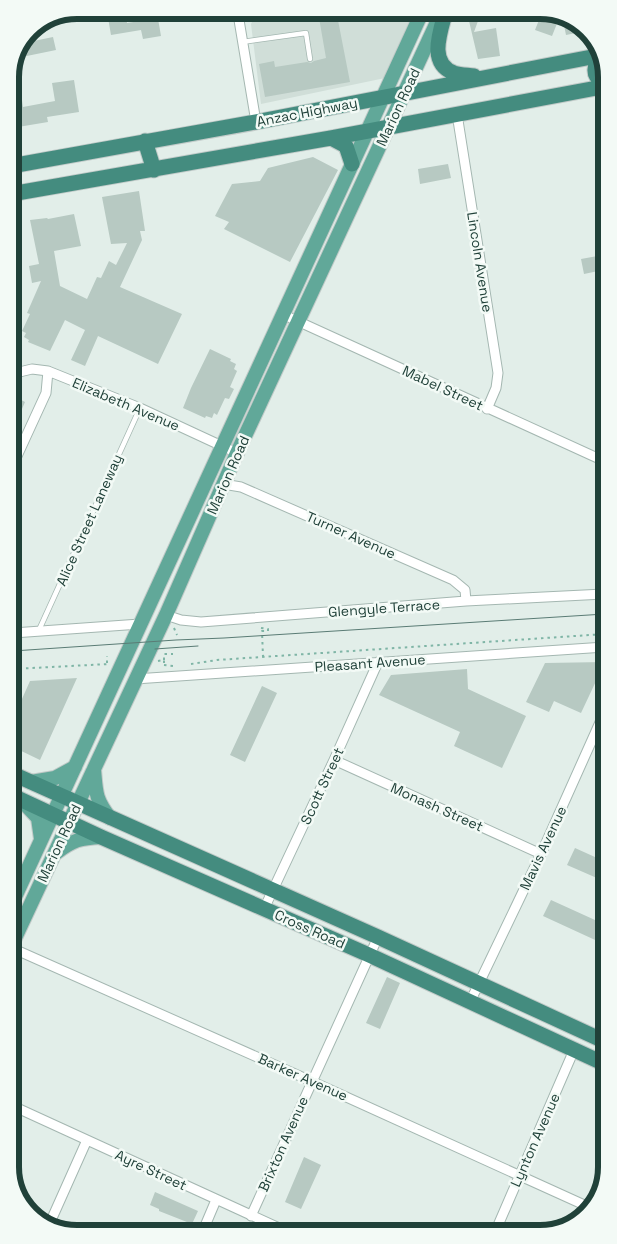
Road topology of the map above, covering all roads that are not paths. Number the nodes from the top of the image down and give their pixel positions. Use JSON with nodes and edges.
{"nodes":[{"id":1,"x":240,"y":19,"type":"edge"},
{"id":2,"x":419,"y":19,"type":"edge"},
{"id":3,"x":441,"y":19,"type":"edge"},
{"id":4,"x":443,"y":19,"type":"edge"},
{"id":5,"x":242,"y":42,"type":"junction"},
{"id":6,"x":595,"y":57,"type":"edge"},
{"id":7,"x":310,"y":59,"type":"dead end"},
{"id":8,"x":597,"y":64,"type":"edge"},
{"id":9,"x":598,"y":77,"type":"edge"},
{"id":10,"x":485,"y":78,"type":"junction"},
{"id":11,"x":598,"y":88,"type":"edge"},
{"id":12,"x":404,"y":93,"type":"junction"},
{"id":13,"x":382,"y":98,"type":"junction"},
{"id":14,"x":457,"y":114,"type":"junction"},
{"id":15,"x":256,"y":122,"type":"junction"},
{"id":16,"x":389,"y":127,"type":"junction"},
{"id":17,"x":367,"y":131,"type":"junction"},
{"id":18,"x":331,"y":138,"type":"junction"},
{"id":19,"x":145,"y":141,"type":"junction"},
{"id":20,"x":19,"y":164,"type":"edge"},
{"id":21,"x":352,"y":164,"type":"junction"},
{"id":22,"x":154,"y":170,"type":"junction"},
{"id":23,"x":19,"y":193,"type":"edge"},
{"id":24,"x":282,"y":314,"type":"junction"},
{"id":25,"x":298,"y":322,"type":"junction"},
{"id":26,"x":48,"y":370,"type":"junction"},
{"id":27,"x":19,"y":372,"type":"edge"},
{"id":28,"x":140,"y":408,"type":"junction"},
{"id":29,"x":487,"y":409,"type":"junction"},
{"id":30,"x":222,"y":445,"type":"junction"},
{"id":31,"x":19,"y":452,"type":"edge"},
{"id":32,"x":237,"y":453,"type":"junction"},
{"id":33,"x":598,"y":459,"type":"edge"},
{"id":34,"x":223,"y":484,"type":"junction"},
{"id":35,"x":598,"y":594,"type":"edge"},
{"id":36,"x":466,"y":601,"type":"junction"},
{"id":37,"x":166,"y":614,"type":"junction"},
{"id":38,"x":140,"y":624,"type":"junction"},
{"id":39,"x":39,"y":631,"type":"junction"},
{"id":40,"x":19,"y":632,"type":"edge"},
{"id":41,"x":598,"y":648,"type":"edge"},
{"id":42,"x":378,"y":662,"type":"junction"},
{"id":43,"x":134,"y":679,"type":"junction"},
{"id":44,"x":598,"y":727,"type":"edge"},
{"id":45,"x":334,"y":760,"type":"junction"},
{"id":46,"x":75,"y":767,"type":"junction"},
{"id":47,"x":94,"y":768,"type":"junction"},
{"id":48,"x":19,"y":777,"type":"edge"},
{"id":49,"x":32,"y":782,"type":"junction"},
{"id":50,"x":61,"y":796,"type":"junction"},
{"id":51,"x":19,"y":799,"type":"edge"},
{"id":52,"x":19,"y":800,"type":"edge"},
{"id":53,"x":78,"y":803,"type":"junction"},
{"id":54,"x":53,"y":814,"type":"junction"},
{"id":55,"x":110,"y":818,"type":"junction"},
{"id":56,"x":69,"y":822,"type":"junction"},
{"id":57,"x":101,"y":837,"type":"junction"},
{"id":58,"x":41,"y":839,"type":"junction"},
{"id":59,"x":55,"y":853,"type":"junction"},
{"id":60,"x":541,"y":854,"type":"junction"},
{"id":61,"x":19,"y":888,"type":"edge"},
{"id":62,"x":272,"y":890,"type":"junction"},
{"id":63,"x":264,"y":909,"type":"junction"},
{"id":64,"x":19,"y":929,"type":"edge"},
{"id":65,"x":378,"y":937,"type":"junction"},
{"id":66,"x":19,"y":950,"type":"edge"},
{"id":67,"x":369,"y":956,"type":"junction"},
{"id":68,"x":479,"y":984,"type":"junction"},
{"id":69,"x":470,"y":1002,"type":"junction"},
{"id":70,"x":598,"y":1038,"type":"edge"},
{"id":71,"x":574,"y":1050,"type":"junction"},
{"id":72,"x":598,"y":1061,"type":"edge"},
{"id":73,"x":312,"y":1081,"type":"junction"},
{"id":74,"x":19,"y":1109,"type":"edge"},
{"id":75,"x":87,"y":1140,"type":"junction"},
{"id":76,"x":520,"y":1176,"type":"junction"},
{"id":77,"x":216,"y":1200,"type":"junction"},
{"id":78,"x":585,"y":1205,"type":"edge"},
{"id":79,"x":251,"y":1216,"type":"junction"},
{"id":80,"x":52,"y":1219,"type":"edge"},
{"id":81,"x":205,"y":1225,"type":"edge"},
{"id":82,"x":272,"y":1225,"type":"edge"},
{"id":83,"x":498,"y":1225,"type":"edge"}],
"edges":[{"from":1,"to":5,"type":"street"},
{"from":2,"to":13,"type":"main road","name":"Marion Road"},
{"from":3,"to":12,"type":"main road","name":"Marion Road"},
{"from":4,"to":10,"type":"highway"},
{"from":5,"to":7,"type":"lane"},
{"from":5,"to":15,"type":"street"},
{"from":6,"to":10,"type":"highway","name":"Anzac Highway"},
{"from":8,"to":9,"type":"highway"},
{"from":10,"to":12,"type":"highway","name":"Anzac Highway"},
{"from":11,"to":14,"type":"highway","name":"Anzac Highway"},
{"from":12,"to":13,"type":"highway","name":"Anzac Highway"},
{"from":12,"to":16,"type":"main road","name":"Marion Road"},
{"from":13,"to":15,"type":"highway","name":"Anzac Highway"},
{"from":13,"to":17,"type":"main road","name":"Marion Road"},
{"from":14,"to":16,"type":"highway","name":"Anzac Highway"},
{"from":14,"to":29,"type":"street","name":"Lincoln Avenue"},
{"from":15,"to":19,"type":"highway","name":"Anzac Highway"},
{"from":16,"to":17,"type":"highway","name":"Anzac Highway"},
{"from":16,"to":25,"type":"main road","name":"Marion Road"},
{"from":17,"to":18,"type":"highway","name":"Anzac Highway"},
{"from":17,"to":21,"type":"main road","name":"Marion Road"},
{"from":18,"to":21,"type":"highway"},
{"from":18,"to":22,"type":"highway","name":"Anzac Highway"},
{"from":19,"to":20,"type":"highway","name":"Anzac Highway"},
{"from":19,"to":22,"type":"highway"},
{"from":21,"to":24,"type":"main road","name":"Marion Road"},
{"from":22,"to":23,"type":"highway","name":"Anzac Highway"},
{"from":24,"to":25,"type":"street","name":"Mabel Street"},
{"from":24,"to":30,"type":"main road","name":"Marion Road"},
{"from":25,"to":29,"type":"street","name":"Mabel Street"},
{"from":25,"to":32,"type":"main road","name":"Marion Road"},
{"from":26,"to":27,"type":"street","name":"Elizabeth Avenue"},
{"from":26,"to":28,"type":"street","name":"Elizabeth Avenue"},
{"from":26,"to":31,"type":"street"},
{"from":28,"to":30,"type":"street","name":"Elizabeth Avenue"},
{"from":28,"to":39,"type":"lane","name":"Alice Street Laneway"},
{"from":29,"to":33,"type":"street","name":"Mabel Street"},
{"from":30,"to":32,"type":"street","name":"Elizabeth Avenue"},
{"from":30,"to":38,"type":"main road","name":"Marion Road"},
{"from":32,"to":34,"type":"main road","name":"Marion Road"},
{"from":34,"to":36,"type":"street","name":"Turner Avenue"},
{"from":34,"to":37,"type":"main road","name":"Marion Road"},
{"from":35,"to":36,"type":"street","name":"Glengyle Terrace"},
{"from":36,"to":37,"type":"street","name":"Glengyle Terrace"},
{"from":37,"to":43,"type":"main road","name":"Marion Road"},
{"from":38,"to":39,"type":"street"},
{"from":38,"to":46,"type":"main road","name":"Marion Road"},
{"from":39,"to":40,"type":"street"},
{"from":41,"to":42,"type":"street","name":"Pleasant Avenue"},
{"from":42,"to":43,"type":"street","name":"Pleasant Avenue"},
{"from":42,"to":45,"type":"street","name":"Scott Street"},
{"from":43,"to":47,"type":"main road","name":"Marion Road"},
{"from":44,"to":60,"type":"street","name":"Mavis Avenue"},
{"from":45,"to":60,"type":"street","name":"Monash Street"},
{"from":45,"to":62,"type":"street","name":"Scott Street"},
{"from":46,"to":49,"type":"main road"},
{"from":46,"to":50,"type":"main road","name":"Marion Road"},
{"from":47,"to":53,"type":"main road","name":"Marion Road"},
{"from":47,"to":55,"type":"main road"},
{"from":48,"to":49,"type":"highway","name":"Cross Road"},
{"from":49,"to":50,"type":"highway","name":"Cross Road"},
{"from":50,"to":53,"type":"highway","name":"Cross Road"},
{"from":50,"to":54,"type":"main road","name":"Marion Road"},
{"from":51,"to":54,"type":"highway","name":"Cross Road"},
{"from":52,"to":58,"type":"main road"},
{"from":53,"to":55,"type":"highway","name":"Cross Road"},
{"from":53,"to":56,"type":"main road","name":"Marion Road"},
{"from":54,"to":56,"type":"highway","name":"Cross Road"},
{"from":54,"to":58,"type":"main road","name":"Marion Road"},
{"from":55,"to":62,"type":"highway","name":"Cross Road"},
{"from":56,"to":57,"type":"highway","name":"Cross Road"},
{"from":56,"to":59,"type":"main road","name":"Marion Road"},
{"from":57,"to":59,"type":"main road"},
{"from":57,"to":63,"type":"highway","name":"Cross Road"},
{"from":58,"to":61,"type":"main road","name":"Marion Road"},
{"from":59,"to":64,"type":"main road","name":"Marion Road"},
{"from":60,"to":68,"type":"street","name":"Mavis Avenue"},
{"from":62,"to":63,"type":"street","name":"Scott Street"},
{"from":62,"to":65,"type":"highway","name":"Cross Road"},
{"from":63,"to":67,"type":"highway","name":"Cross Road"},
{"from":65,"to":67,"type":"street","name":"Brixton Avenue"},
{"from":65,"to":68,"type":"highway","name":"Cross Road"},
{"from":66,"to":73,"type":"street","name":"Barker Avenue"},
{"from":67,"to":69,"type":"highway","name":"Cross Road"},
{"from":67,"to":73,"type":"street","name":"Brixton Avenue"},
{"from":68,"to":69,"type":"street","name":"Mavis Avenue"},
{"from":68,"to":70,"type":"highway","name":"Cross Road"},
{"from":69,"to":71,"type":"highway","name":"Cross Road"},
{"from":71,"to":72,"type":"highway","name":"Cross Road"},
{"from":71,"to":76,"type":"street","name":"Lynton Avenue"},
{"from":73,"to":76,"type":"street","name":"Barker Avenue"},
{"from":73,"to":79,"type":"street","name":"Brixton Avenue"},
{"from":74,"to":75,"type":"street","name":"Ayre Street"},
{"from":75,"to":77,"type":"street","name":"Ayre Street"},
{"from":75,"to":80,"type":"street"},
{"from":76,"to":78,"type":"street","name":"Barker Avenue"},
{"from":76,"to":83,"type":"street","name":"Lynton Avenue"},
{"from":77,"to":79,"type":"street","name":"Ayre Street"},
{"from":77,"to":81,"type":"street"},
{"from":79,"to":82,"type":"street","name":"Ayre Street"}]}
